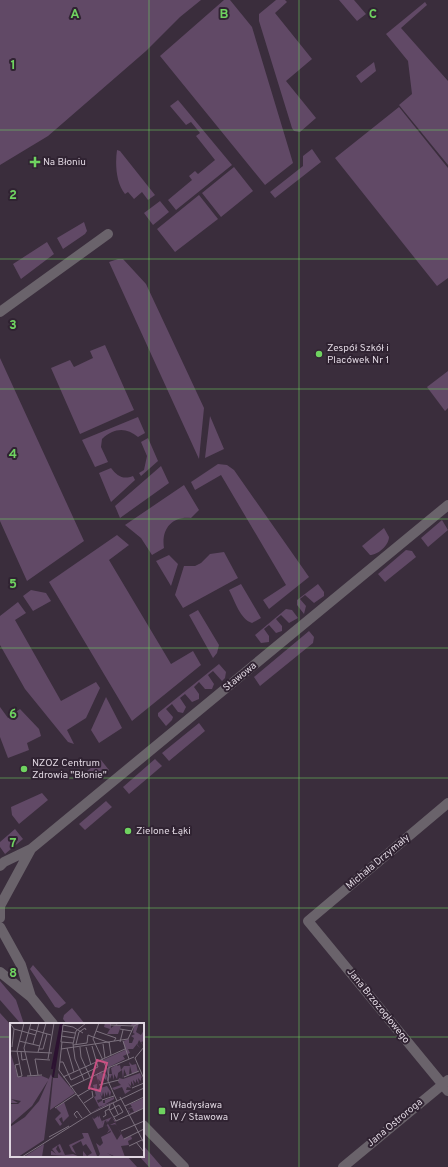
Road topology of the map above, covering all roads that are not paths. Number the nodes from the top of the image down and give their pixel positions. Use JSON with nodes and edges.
{"nodes":[{"id":1,"x":108,"y":234,"type":"dead end"},
{"id":2,"x":0,"y":312,"type":"edge"},
{"id":3,"x":448,"y":505,"type":"edge"},
{"id":4,"x":448,"y":802,"type":"edge"},
{"id":5,"x":31,"y":849,"type":"junction"},
{"id":6,"x":0,"y":866,"type":"edge"},
{"id":7,"x":0,"y":906,"type":"edge"},
{"id":8,"x":0,"y":918,"type":"edge"},
{"id":9,"x":308,"y":921,"type":"joint"},
{"id":10,"x":0,"y":927,"type":"edge"},
{"id":11,"x":0,"y":972,"type":"edge"},
{"id":12,"x":31,"y":997,"type":"junction"},
{"id":13,"x":52,"y":1023,"type":"edge"},
{"id":14,"x":446,"y":1085,"type":"edge"},
{"id":15,"x":144,"y":1126,"type":"edge"},
{"id":16,"x":184,"y":1167,"type":"edge"},
{"id":17,"x":343,"y":1167,"type":"edge"}],
"edges":[{"from":1,"to":2,"type":"street"},
{"from":3,"to":5,"type":"street","name":"Stawowa"},
{"from":4,"to":9,"type":"street","name":"Michała Drzymały"},
{"from":5,"to":6,"type":"street","name":"Stawowa"},
{"from":5,"to":7,"type":"street","name":"Stawowa"},
{"from":7,"to":8,"type":"street"},
{"from":9,"to":14,"type":"street","name":"Jana Brzozogłowego"},
{"from":10,"to":12,"type":"street"},
{"from":11,"to":12,"type":"street"},
{"from":12,"to":13,"type":"street"},
{"from":14,"to":17,"type":"street","name":"Jana Ostroroga"},
{"from":15,"to":16,"type":"street"}]}
